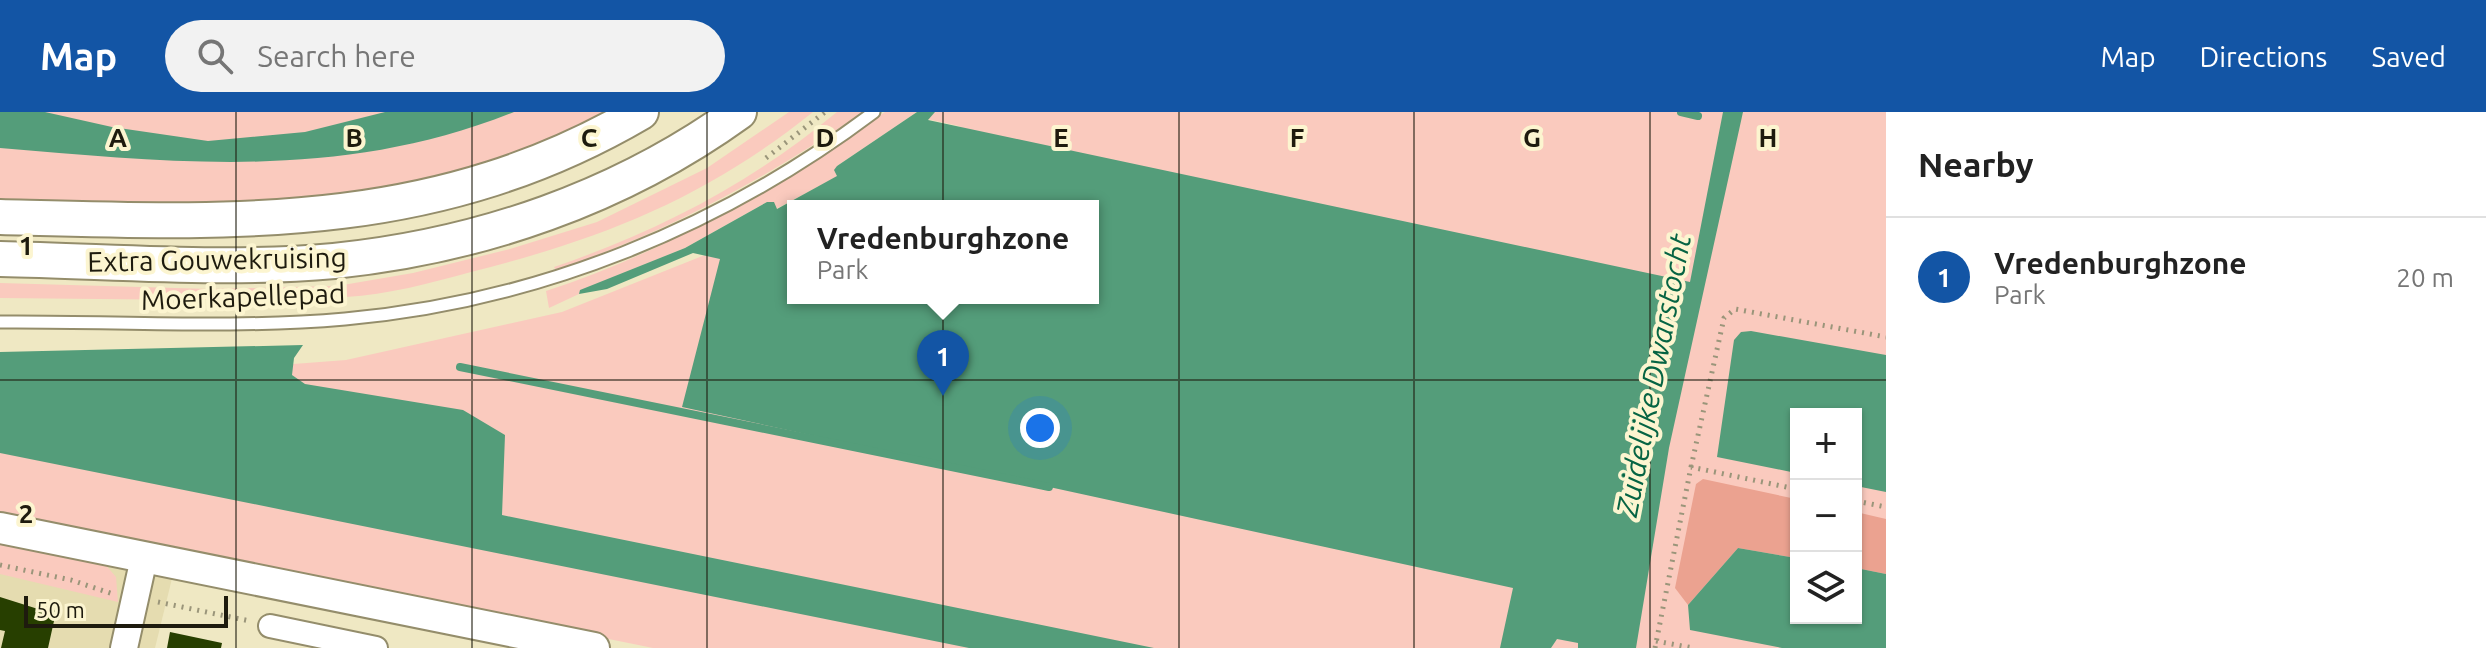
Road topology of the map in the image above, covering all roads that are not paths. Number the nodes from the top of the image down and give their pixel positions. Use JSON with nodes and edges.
{"nodes":[{"id":1,"x":641,"y":112,"type":"edge"},
{"id":2,"x":739,"y":112,"type":"edge"},
{"id":3,"x":874,"y":112,"type":"edge"},
{"id":4,"x":0,"y":217,"type":"edge"},
{"id":5,"x":0,"y":259,"type":"edge"},
{"id":6,"x":0,"y":322,"type":"edge"},
{"id":7,"x":0,"y":528,"type":"edge"},
{"id":8,"x":144,"y":558,"type":"junction"},
{"id":9,"x":270,"y":626,"type":"road end"},
{"id":10,"x":124,"y":648,"type":"edge"},
{"id":11,"x":376,"y":648,"type":"edge"},
{"id":12,"x":594,"y":648,"type":"edge"}],
"edges":[{"from":1,"to":4,"type":"main road","name":"Extra Gouwekruising"},
{"from":2,"to":5,"type":"main road","name":"Extra Gouwekruising"},
{"from":3,"to":6,"type":"lane","name":"Moerkapellepad"},
{"from":7,"to":8,"type":"main road"},
{"from":8,"to":10,"type":"street"},
{"from":8,"to":12,"type":"main road"},
{"from":9,"to":11,"type":"street"}]}
